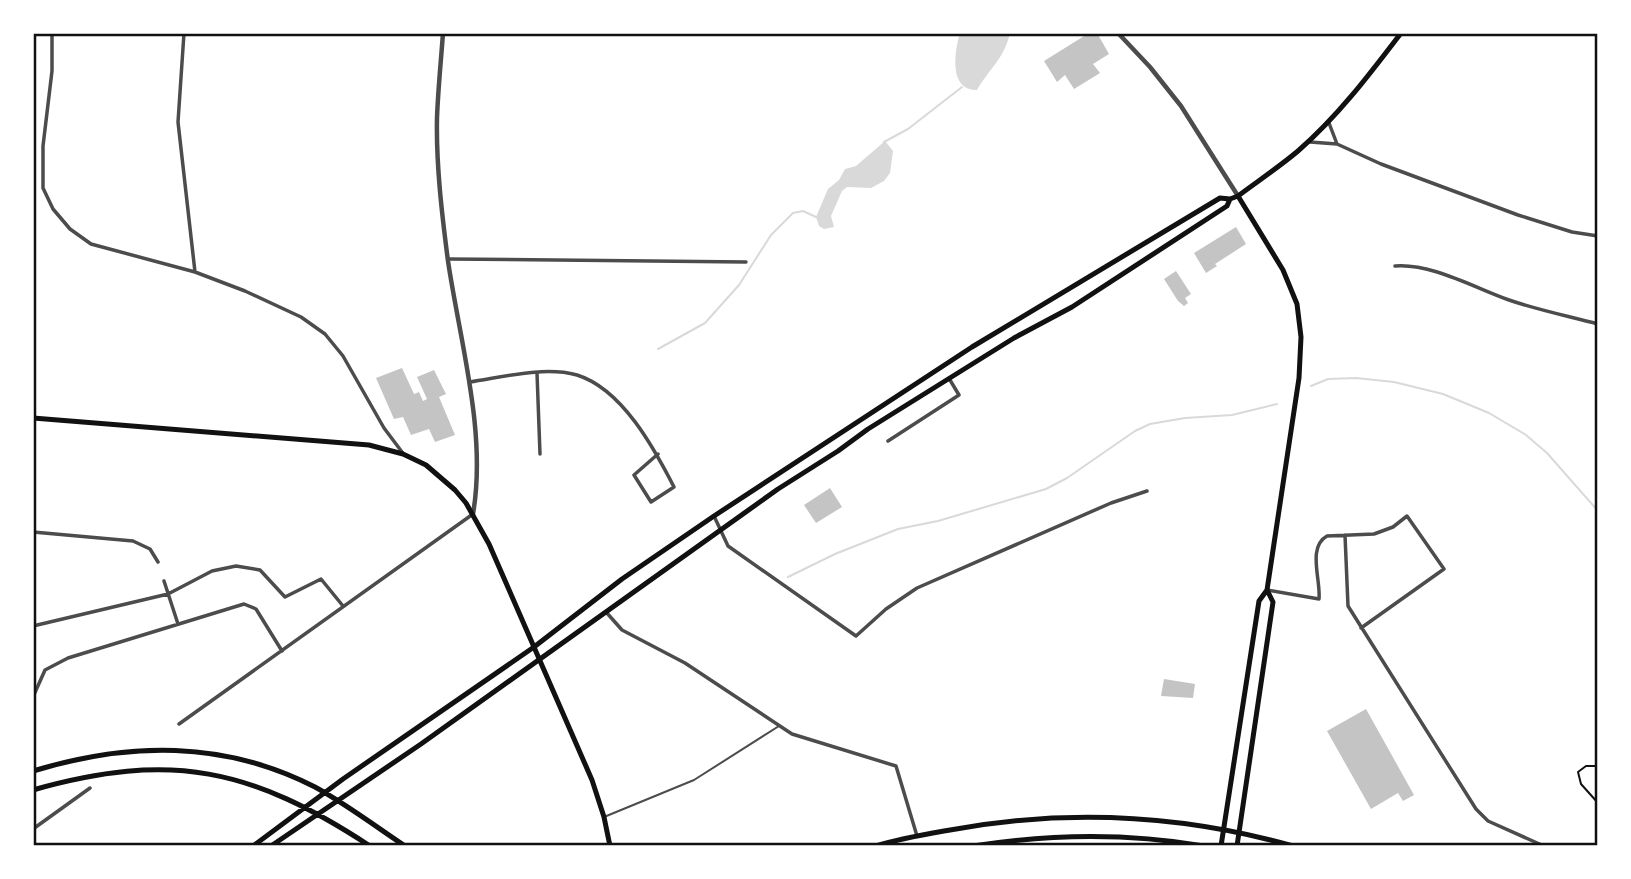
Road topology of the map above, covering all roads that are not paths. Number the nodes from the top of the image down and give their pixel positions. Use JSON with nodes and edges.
{"nodes":[{"id":1,"x":52,"y":33,"type":"edge"},
{"id":2,"x":184,"y":33,"type":"edge"},
{"id":3,"x":443,"y":33,"type":"edge"},
{"id":4,"x":1118,"y":33,"type":"edge"},
{"id":5,"x":1401,"y":33,"type":"edge"},
{"id":6,"x":1328,"y":121,"type":"junction"},
{"id":7,"x":1308,"y":142,"type":"junction"},
{"id":8,"x":1337,"y":144,"type":"junction"},
{"id":9,"x":1238,"y":196,"type":"junction"},
{"id":10,"x":1230,"y":200,"type":"junction"},
{"id":11,"x":1598,"y":236,"type":"edge"},
{"id":12,"x":448,"y":260,"type":"junction"},
{"id":13,"x":746,"y":262,"type":"dead end"},
{"id":14,"x":1395,"y":266,"type":"dead end"},
{"id":15,"x":195,"y":272,"type":"junction"},
{"id":16,"x":1598,"y":324,"type":"edge"},
{"id":17,"x":537,"y":373,"type":"junction"},
{"id":18,"x":950,"y":380,"type":"junction"},
{"id":19,"x":468,"y":382,"type":"junction"},
{"id":20,"x":33,"y":418,"type":"edge"},
{"id":21,"x":888,"y":441,"type":"dead end"},
{"id":22,"x":403,"y":454,"type":"junction"},
{"id":23,"x":540,"y":454,"type":"dead end"},
{"id":24,"x":658,"y":454,"type":"junction"},
{"id":25,"x":1147,"y":491,"type":"dead end"},
{"id":26,"x":473,"y":514,"type":"junction"},
{"id":27,"x":714,"y":516,"type":"junction"},
{"id":28,"x":719,"y":530,"type":"junction"},
{"id":29,"x":33,"y":532,"type":"edge"},
{"id":30,"x":1345,"y":535,"type":"junction"},
{"id":31,"x":158,"y":562,"type":"dead end"},
{"id":32,"x":164,"y":582,"type":"dead end"},
{"id":33,"x":1267,"y":590,"type":"junction"},
{"id":34,"x":168,"y":594,"type":"junction"},
{"id":35,"x":343,"y":606,"type":"junction"},
{"id":36,"x":606,"y":612,"type":"junction"},
{"id":37,"x":178,"y":624,"type":"junction"},
{"id":38,"x":33,"y":626,"type":"edge"},
{"id":39,"x":1361,"y":628,"type":"junction"},
{"id":40,"x":534,"y":647,"type":"junction"},
{"id":41,"x":282,"y":651,"type":"junction"},
{"id":42,"x":539,"y":658,"type":"junction"},
{"id":43,"x":33,"y":697,"type":"edge"},
{"id":44,"x":179,"y":724,"type":"dead end"},
{"id":45,"x":779,"y":725,"type":"junction"},
{"id":46,"x":33,"y":771,"type":"edge"},
{"id":47,"x":90,"y":788,"type":"dead end"},
{"id":48,"x":33,"y":790,"type":"edge"},
{"id":49,"x":604,"y":817,"type":"junction"},
{"id":50,"x":33,"y":829,"type":"edge"},
{"id":51,"x":1223,"y":830,"type":"junction"},
{"id":52,"x":1240,"y":832,"type":"junction"},
{"id":53,"x":917,"y":836,"type":"junction"},
{"id":54,"x":915,"y":844,"type":"edge"},
{"id":55,"x":253,"y":846,"type":"edge"},
{"id":56,"x":271,"y":846,"type":"edge"},
{"id":57,"x":370,"y":846,"type":"edge"},
{"id":58,"x":405,"y":846,"type":"edge"},
{"id":59,"x":610,"y":846,"type":"edge"},
{"id":60,"x":876,"y":846,"type":"edge"},
{"id":61,"x":976,"y":846,"type":"edge"},
{"id":62,"x":1203,"y":846,"type":"edge"},
{"id":63,"x":1221,"y":846,"type":"edge"},
{"id":64,"x":1237,"y":846,"type":"edge"},
{"id":65,"x":1293,"y":846,"type":"edge"},
{"id":66,"x":1544,"y":846,"type":"edge"}],
"edges":[{"from":1,"to":15,"type":"street"},
{"from":2,"to":15,"type":"street"},
{"from":3,"to":12,"type":"street"},
{"from":4,"to":9,"type":"street"},
{"from":5,"to":6,"type":"main road"},
{"from":6,"to":7,"type":"main road"},
{"from":6,"to":8,"type":"street"},
{"from":7,"to":8,"type":"street"},
{"from":7,"to":9,"type":"main road"},
{"from":8,"to":11,"type":"street"},
{"from":9,"to":10,"type":"main road"},
{"from":9,"to":33,"type":"main road"},
{"from":10,"to":18,"type":"main road"},
{"from":10,"to":27,"type":"main road"},
{"from":12,"to":13,"type":"street"},
{"from":12,"to":19,"type":"street"},
{"from":14,"to":16,"type":"street"},
{"from":15,"to":22,"type":"street"},
{"from":17,"to":19,"type":"street"},
{"from":17,"to":23,"type":"street"},
{"from":17,"to":24,"type":"street"},
{"from":18,"to":21,"type":"street"},
{"from":18,"to":28,"type":"main road"},
{"from":19,"to":26,"type":"street"},
{"from":20,"to":22,"type":"main road"},
{"from":22,"to":26,"type":"main road"},
{"from":24,"to":24,"type":"street"},
{"from":25,"to":28,"type":"street"},
{"from":26,"to":35,"type":"street"},
{"from":26,"to":40,"type":"main road"},
{"from":27,"to":28,"type":"street"},
{"from":27,"to":40,"type":"main road"},
{"from":28,"to":36,"type":"main road"},
{"from":29,"to":31,"type":"street"},
{"from":30,"to":33,"type":"street"},
{"from":30,"to":39,"type":"street"},
{"from":30,"to":39,"type":"street"},
{"from":32,"to":34,"type":"street"},
{"from":33,"to":51,"type":"main road"},
{"from":33,"to":52,"type":"main road"},
{"from":34,"to":35,"type":"street"},
{"from":34,"to":37,"type":"street"},
{"from":34,"to":38,"type":"street"},
{"from":35,"to":41,"type":"street"},
{"from":36,"to":42,"type":"main road"},
{"from":36,"to":45,"type":"street"},
{"from":37,"to":41,"type":"street"},
{"from":37,"to":43,"type":"street"},
{"from":39,"to":66,"type":"street"},
{"from":40,"to":42,"type":"main road"},
{"from":40,"to":55,"type":"main road"},
{"from":41,"to":44,"type":"street"},
{"from":42,"to":49,"type":"main road"},
{"from":42,"to":56,"type":"main road"},
{"from":45,"to":49,"type":"lane"},
{"from":45,"to":53,"type":"street"},
{"from":46,"to":58,"type":"main road"},
{"from":47,"to":50,"type":"street"},
{"from":48,"to":57,"type":"main road"},
{"from":49,"to":59,"type":"main road"},
{"from":51,"to":52,"type":"main road"},
{"from":51,"to":53,"type":"main road"},
{"from":51,"to":63,"type":"main road"},
{"from":52,"to":64,"type":"main road"},
{"from":52,"to":65,"type":"main road"},
{"from":53,"to":54,"type":"main road"},
{"from":53,"to":60,"type":"main road"},
{"from":61,"to":62,"type":"main road"}]}
